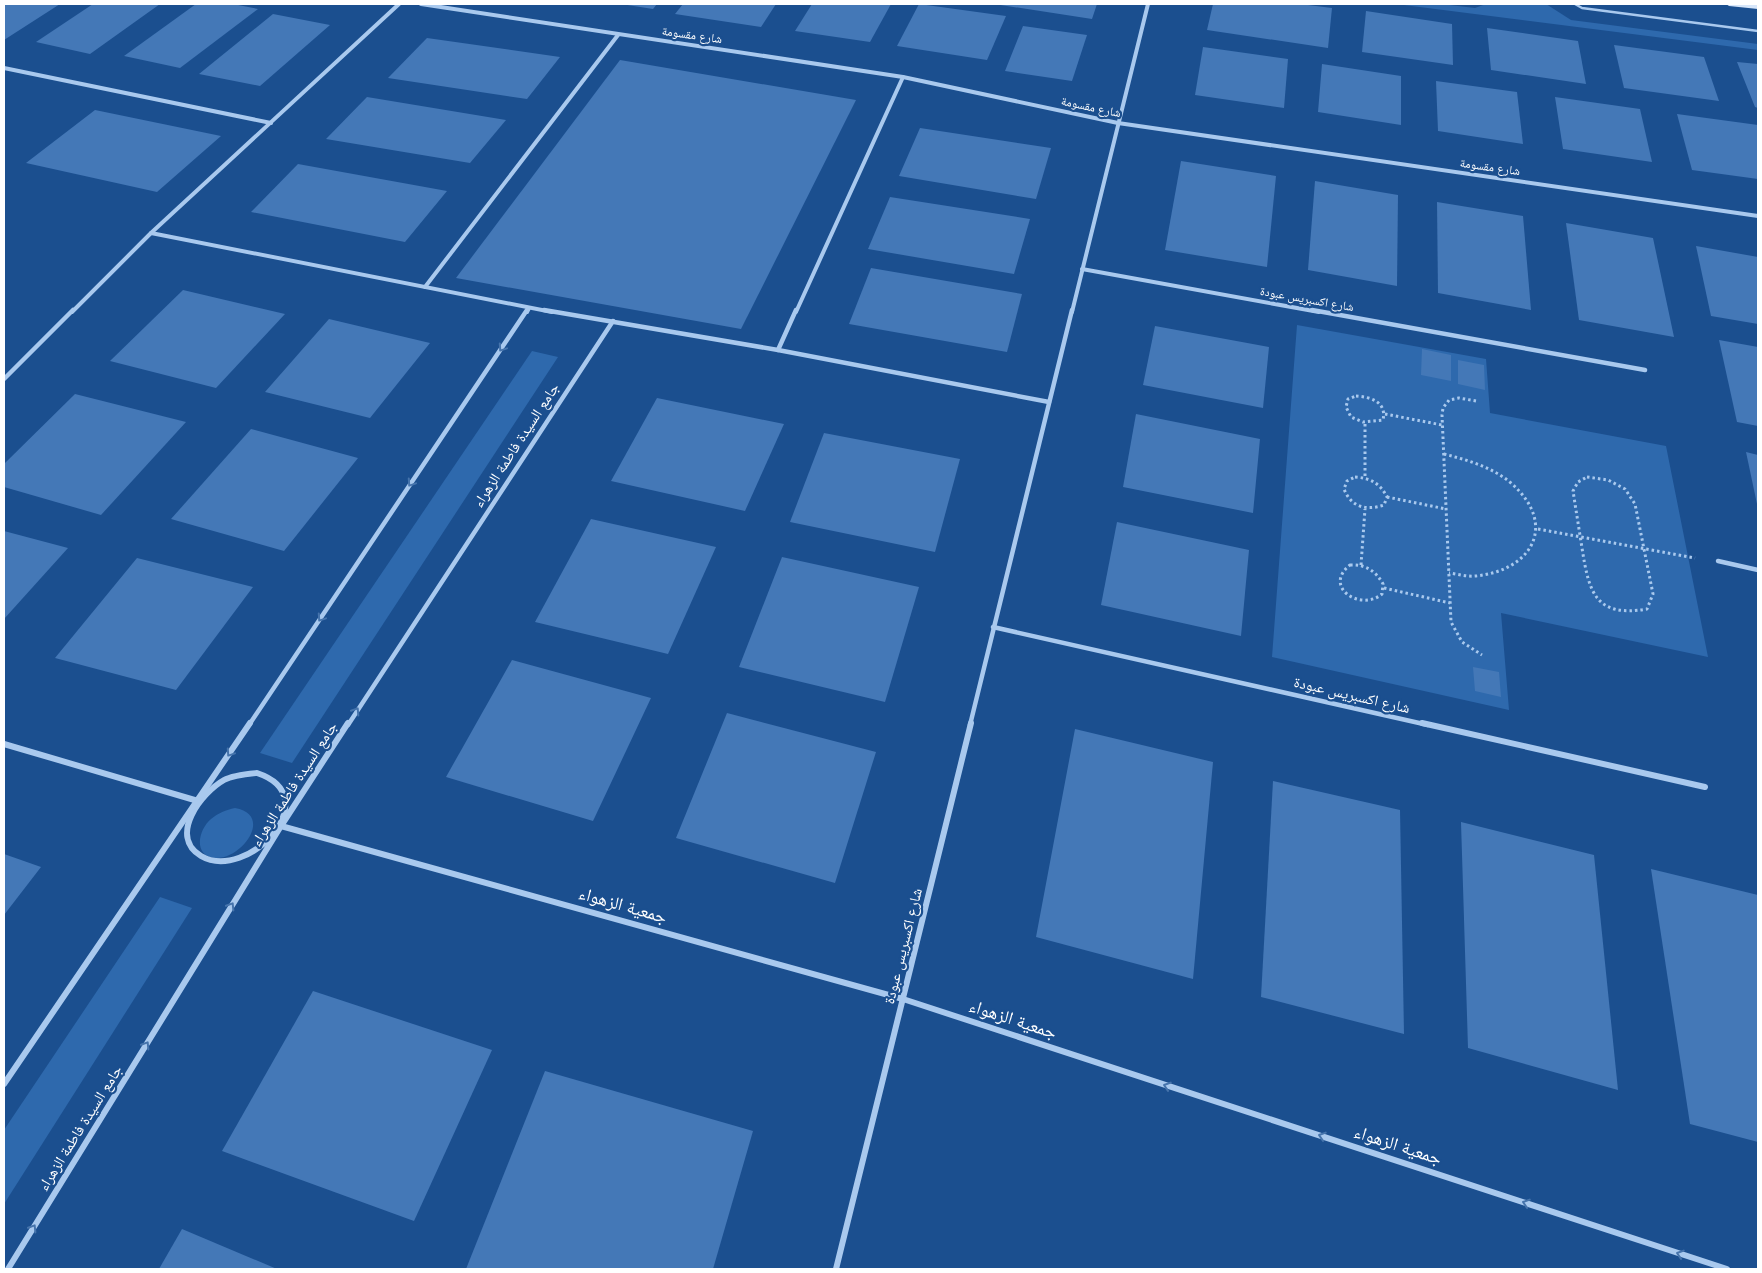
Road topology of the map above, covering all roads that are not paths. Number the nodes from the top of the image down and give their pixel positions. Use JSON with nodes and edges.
{"nodes":[{"id":1,"x":399,"y":4,"type":"edge"},
{"id":2,"x":421,"y":4,"type":"edge"},
{"id":3,"x":1148,"y":4,"type":"edge"},
{"id":4,"x":1575,"y":4,"type":"edge"},
{"id":5,"x":1729,"y":4,"type":"edge"},
{"id":6,"x":1758,"y":7,"type":"edge"},
{"id":7,"x":1758,"y":31,"type":"edge"},
{"id":8,"x":618,"y":35,"type":"junction"},
{"id":9,"x":4,"y":68,"type":"edge"},
{"id":10,"x":903,"y":77,"type":"junction"},
{"id":11,"x":271,"y":123,"type":"junction"},
{"id":12,"x":1118,"y":123,"type":"junction"},
{"id":13,"x":1758,"y":216,"type":"edge"},
{"id":14,"x":151,"y":233,"type":"junction"},
{"id":15,"x":1082,"y":269,"type":"junction"},
{"id":16,"x":424,"y":287,"type":"junction"},
{"id":17,"x":529,"y":308,"type":"junction"},
{"id":18,"x":613,"y":320,"type":"junction"},
{"id":19,"x":778,"y":350,"type":"junction"},
{"id":20,"x":1645,"y":370,"type":"dead end"},
{"id":21,"x":4,"y":379,"type":"edge"},
{"id":22,"x":1049,"y":402,"type":"junction"},
{"id":23,"x":1718,"y":561,"type":"road end"},
{"id":24,"x":1758,"y":570,"type":"edge"},
{"id":25,"x":993,"y":627,"type":"junction"},
{"id":26,"x":4,"y":744,"type":"edge"},
{"id":27,"x":1705,"y":787,"type":"dead end"},
{"id":28,"x":198,"y":801,"type":"junction"},
{"id":29,"x":281,"y":826,"type":"junction"},
{"id":30,"x":904,"y":999,"type":"junction"},
{"id":31,"x":4,"y":1084,"type":"edge"},
{"id":32,"x":8,"y":1269,"type":"edge"},
{"id":33,"x":836,"y":1269,"type":"edge"},
{"id":34,"x":1727,"y":1269,"type":"edge"}],
"edges":[{"from":1,"to":11,"type":"street"},
{"from":2,"to":8,"type":"street","name":"شارع مقسومة"},
{"from":3,"to":12,"type":"street","name":"شارع اكسبريس عبودة"},
{"from":4,"to":7,"type":"lane"},
{"from":5,"to":6,"type":"main road"},
{"from":8,"to":10,"type":"street","name":"شارع مقسومة"},
{"from":8,"to":16,"type":"street"},
{"from":9,"to":11,"type":"street"},
{"from":10,"to":12,"type":"street","name":"شارع مقسومة"},
{"from":10,"to":19,"type":"street"},
{"from":11,"to":14,"type":"street"},
{"from":12,"to":13,"type":"street","name":"شارع مقسومة"},
{"from":12,"to":15,"type":"street","name":"شارع اكسبريس عبودة"},
{"from":14,"to":16,"type":"street"},
{"from":14,"to":21,"type":"street"},
{"from":15,"to":20,"type":"street","name":"شارع اكسبريس عبودة"},
{"from":15,"to":22,"type":"street","name":"شارع اكسبريس عبودة"},
{"from":16,"to":17,"type":"street"},
{"from":17,"to":18,"type":"street"},
{"from":17,"to":28,"type":"street","one_way":true},
{"from":18,"to":19,"type":"street"},
{"from":29,"to":18,"type":"street","name":"جامع السيدة فاطمة الزهراء","one_way":true},
{"from":19,"to":22,"type":"street"},
{"from":22,"to":25,"type":"street","name":"شارع اكسبريس عبودة"},
{"from":23,"to":24,"type":"street"},
{"from":25,"to":27,"type":"street","name":"شارع اكسبريس عبودة"},
{"from":25,"to":30,"type":"street","name":"شارع اكسبريس عبودة"},
{"from":26,"to":28,"type":"street"},
{"from":28,"to":29,"type":"street"},
{"from":28,"to":29,"type":"street"},
{"from":28,"to":31,"type":"street"},
{"from":29,"to":30,"type":"street","name":"جمعية الزهواء"},
{"from":32,"to":29,"type":"street","name":"جامع السيدة فاطمة الزهراء","one_way":true},
{"from":30,"to":33,"type":"street","name":"شارع اكسبريس عبودة"},
{"from":34,"to":30,"type":"street","name":"جمعية الزهواء","one_way":true}]}
